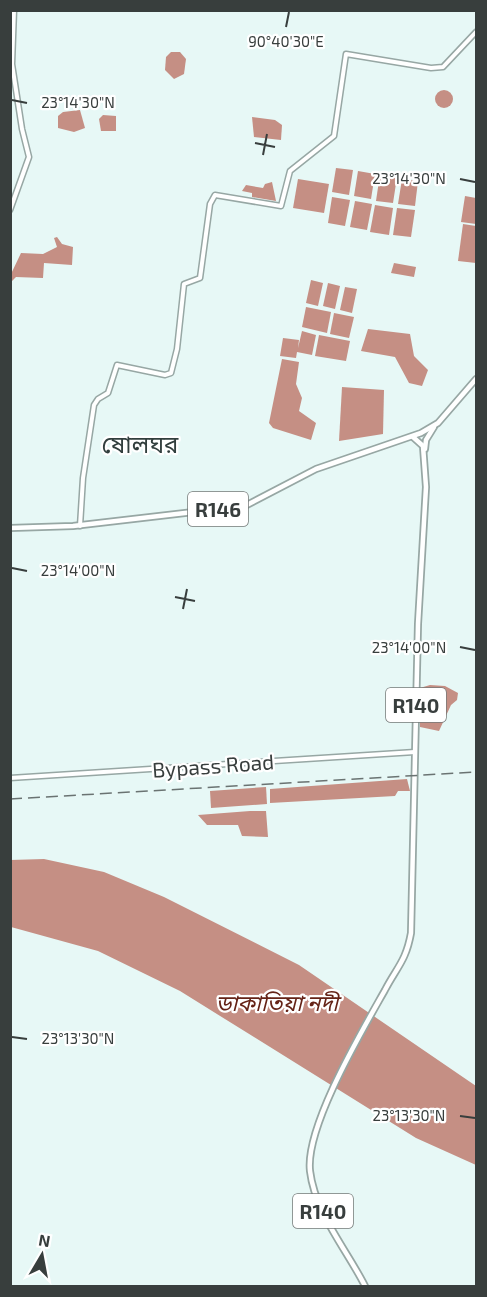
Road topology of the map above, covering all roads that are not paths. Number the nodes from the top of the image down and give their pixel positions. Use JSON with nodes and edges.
{"nodes":[{"id":1,"x":14,"y":10,"type":"edge"},
{"id":2,"x":477,"y":32,"type":"edge"},
{"id":3,"x":10,"y":210,"type":"edge"},
{"id":4,"x":477,"y":380,"type":"edge"},
{"id":5,"x":438,"y":423,"type":"junction"},
{"id":6,"x":413,"y":437,"type":"junction"},
{"id":7,"x":424,"y":452,"type":"junction"},
{"id":8,"x":80,"y":526,"type":"junction"},
{"id":9,"x":10,"y":528,"type":"edge"},
{"id":10,"x":415,"y":752,"type":"junction"},
{"id":11,"x":10,"y":778,"type":"edge"},
{"id":12,"x":365,"y":1287,"type":"edge"}],
"edges":[{"from":1,"to":3,"type":"street"},
{"from":2,"to":8,"type":"street"},
{"from":4,"to":5,"type":"main road","number":"R140"},
{"from":5,"to":6,"type":"main road","number":"R140"},
{"from":5,"to":7,"type":"main road","number":"R140"},
{"from":6,"to":7,"type":"main road"},
{"from":6,"to":8,"type":"main road","number":"R146"},
{"from":7,"to":10,"type":"main road","number":"R140"},
{"from":8,"to":9,"type":"main road","number":"R146"},
{"from":10,"to":11,"type":"street","name":"Bypass Road"},
{"from":10,"to":12,"type":"main road","number":"R140"}]}
